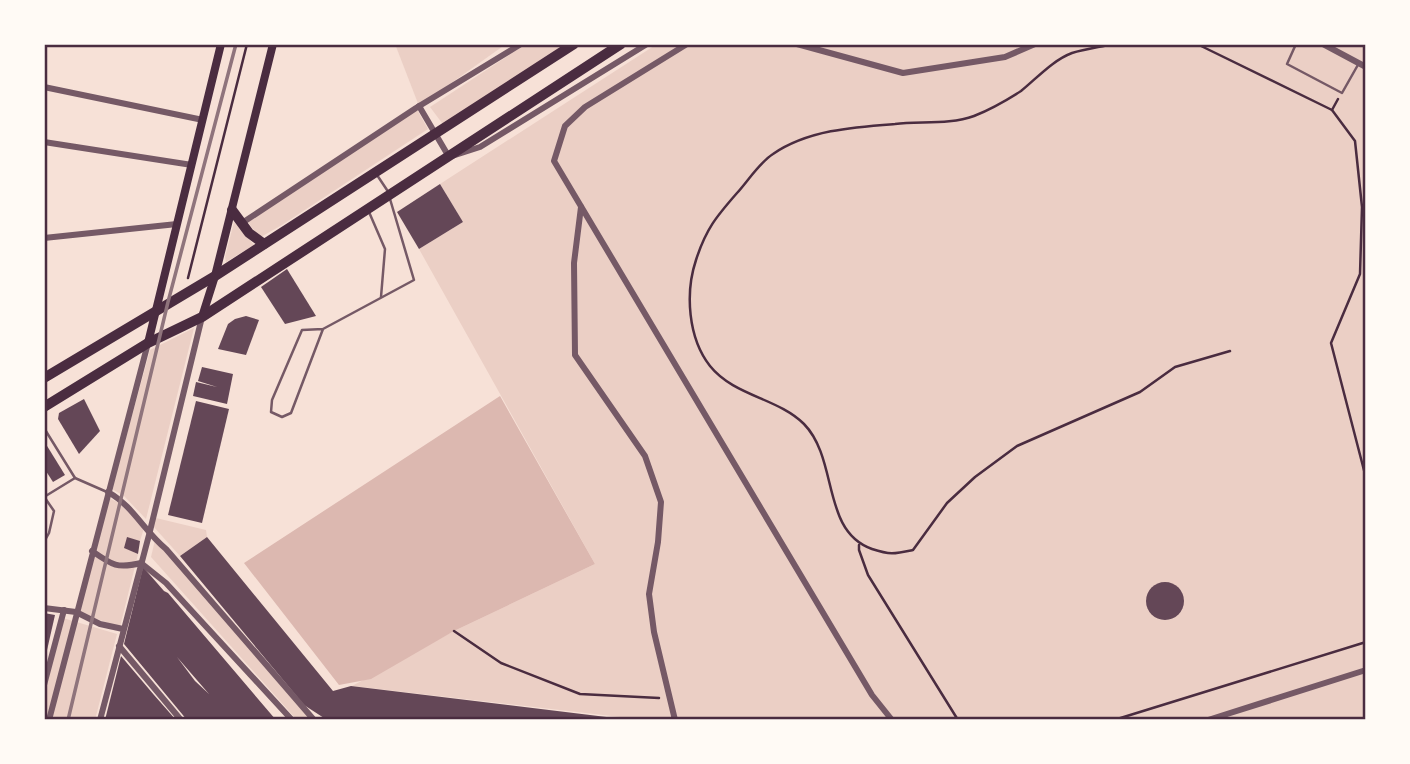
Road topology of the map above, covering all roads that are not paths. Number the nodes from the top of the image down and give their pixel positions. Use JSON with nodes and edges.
{"nodes":[{"id":1,"x":221,"y":44,"type":"edge"},
{"id":2,"x":274,"y":44,"type":"edge"},
{"id":3,"x":521,"y":44,"type":"edge"},
{"id":4,"x":574,"y":44,"type":"edge"},
{"id":5,"x":621,"y":44,"type":"edge"},
{"id":6,"x":687,"y":44,"type":"edge"},
{"id":7,"x":797,"y":44,"type":"edge"},
{"id":8,"x":1035,"y":44,"type":"edge"},
{"id":9,"x":1296,"y":44,"type":"edge"},
{"id":10,"x":1323,"y":44,"type":"edge"},
{"id":11,"x":642,"y":45,"type":"edge"},
{"id":12,"x":1359,"y":63,"type":"junction"},
{"id":13,"x":1366,"y":66,"type":"edge"},
{"id":14,"x":44,"y":87,"type":"edge"},
{"id":15,"x":419,"y":106,"type":"junction"},
{"id":16,"x":203,"y":120,"type":"junction"},
{"id":17,"x":436,"y":133,"type":"junction"},
{"id":18,"x":44,"y":142,"type":"edge"},
{"id":19,"x":449,"y":157,"type":"junction"},
{"id":20,"x":192,"y":165,"type":"junction"},
{"id":21,"x":375,"y":173,"type":"junction"},
{"id":22,"x":389,"y":194,"type":"junction"},
{"id":23,"x":581,"y":206,"type":"junction"},
{"id":24,"x":368,"y":209,"type":"junction"},
{"id":25,"x":232,"y":210,"type":"junction"},
{"id":26,"x":242,"y":223,"type":"junction"},
{"id":27,"x":177,"y":224,"type":"junction"},
{"id":28,"x":44,"y":238,"type":"edge"},
{"id":29,"x":264,"y":244,"type":"junction"},
{"id":30,"x":215,"y":276,"type":"junction"},
{"id":31,"x":381,"y":298,"type":"junction"},
{"id":32,"x":156,"y":310,"type":"junction"},
{"id":33,"x":202,"y":317,"type":"junction"},
{"id":34,"x":323,"y":329,"type":"junction"},
{"id":35,"x":148,"y":343,"type":"junction"},
{"id":36,"x":44,"y":378,"type":"edge"},
{"id":37,"x":44,"y":407,"type":"edge"},
{"id":38,"x":44,"y":428,"type":"edge"},
{"id":39,"x":56,"y":448,"type":"junction"},
{"id":40,"x":50,"y":452,"type":"dead end"},
{"id":41,"x":75,"y":478,"type":"junction"},
{"id":42,"x":108,"y":492,"type":"junction"},
{"id":43,"x":44,"y":497,"type":"edge"},
{"id":44,"x":149,"y":535,"type":"junction"},
{"id":45,"x":44,"y":542,"type":"edge"},
{"id":46,"x":92,"y":551,"type":"junction"},
{"id":47,"x":141,"y":563,"type":"junction"},
{"id":48,"x":44,"y":608,"type":"edge"},
{"id":49,"x":64,"y":610,"type":"junction"},
{"id":50,"x":76,"y":612,"type":"junction"},
{"id":51,"x":123,"y":629,"type":"junction"},
{"id":52,"x":119,"y":646,"type":"junction"},
{"id":53,"x":1366,"y":670,"type":"edge"},
{"id":54,"x":44,"y":685,"type":"edge"},
{"id":55,"x":49,"y":720,"type":"edge"},
{"id":56,"x":100,"y":720,"type":"edge"},
{"id":57,"x":181,"y":720,"type":"edge"},
{"id":58,"x":292,"y":720,"type":"edge"},
{"id":59,"x":314,"y":720,"type":"edge"},
{"id":60,"x":675,"y":720,"type":"edge"},
{"id":61,"x":892,"y":720,"type":"edge"},
{"id":62,"x":1208,"y":720,"type":"edge"}],
"edges":[{"from":1,"to":16,"type":"main road"},
{"from":2,"to":25,"type":"main road"},
{"from":3,"to":15,"type":"street"},
{"from":4,"to":17,"type":"main road"},
{"from":5,"to":19,"type":"main road"},
{"from":6,"to":23,"type":"street"},
{"from":7,"to":8,"type":"street"},
{"from":9,"to":12,"type":"lane"},
{"from":10,"to":12,"type":"street"},
{"from":11,"to":19,"type":"street"},
{"from":12,"to":13,"type":"street"},
{"from":14,"to":16,"type":"street"},
{"from":15,"to":17,"type":"street"},
{"from":15,"to":26,"type":"street"},
{"from":16,"to":20,"type":"main road"},
{"from":17,"to":19,"type":"street"},
{"from":17,"to":21,"type":"main road"},
{"from":18,"to":20,"type":"street"},
{"from":19,"to":22,"type":"main road"},
{"from":20,"to":27,"type":"main road"},
{"from":21,"to":22,"type":"lane"},
{"from":21,"to":29,"type":"main road"},
{"from":22,"to":24,"type":"main road"},
{"from":22,"to":31,"type":"lane"},
{"from":23,"to":60,"type":"street"},
{"from":23,"to":61,"type":"street"},
{"from":24,"to":31,"type":"lane"},
{"from":24,"to":33,"type":"main road"},
{"from":25,"to":26,"type":"main road"},
{"from":25,"to":30,"type":"main road"},
{"from":26,"to":29,"type":"main road"},
{"from":27,"to":28,"type":"street"},
{"from":27,"to":32,"type":"main road"},
{"from":29,"to":30,"type":"main road"},
{"from":30,"to":32,"type":"main road"},
{"from":30,"to":33,"type":"main road"},
{"from":31,"to":34,"type":"lane"},
{"from":32,"to":35,"type":"main road"},
{"from":32,"to":36,"type":"main road"},
{"from":33,"to":35,"type":"main road"},
{"from":33,"to":44,"type":"street"},
{"from":34,"to":34,"type":"lane"},
{"from":35,"to":37,"type":"main road"},
{"from":35,"to":42,"type":"street"},
{"from":38,"to":39,"type":"lane"},
{"from":39,"to":40,"type":"lane"},
{"from":39,"to":41,"type":"lane"},
{"from":41,"to":42,"type":"lane"},
{"from":41,"to":43,"type":"lane"},
{"from":42,"to":44,"type":"street"},
{"from":42,"to":46,"type":"street"},
{"from":43,"to":45,"type":"lane"},
{"from":44,"to":47,"type":"street"},
{"from":44,"to":59,"type":"street"},
{"from":46,"to":47,"type":"street"},
{"from":46,"to":50,"type":"street"},
{"from":47,"to":51,"type":"street"},
{"from":47,"to":58,"type":"street"},
{"from":48,"to":49,"type":"street"},
{"from":49,"to":50,"type":"street"},
{"from":49,"to":54,"type":"street"},
{"from":50,"to":51,"type":"street"},
{"from":50,"to":55,"type":"street"},
{"from":51,"to":52,"type":"street"},
{"from":52,"to":56,"type":"street"},
{"from":52,"to":57,"type":"street"},
{"from":53,"to":62,"type":"street"}]}
